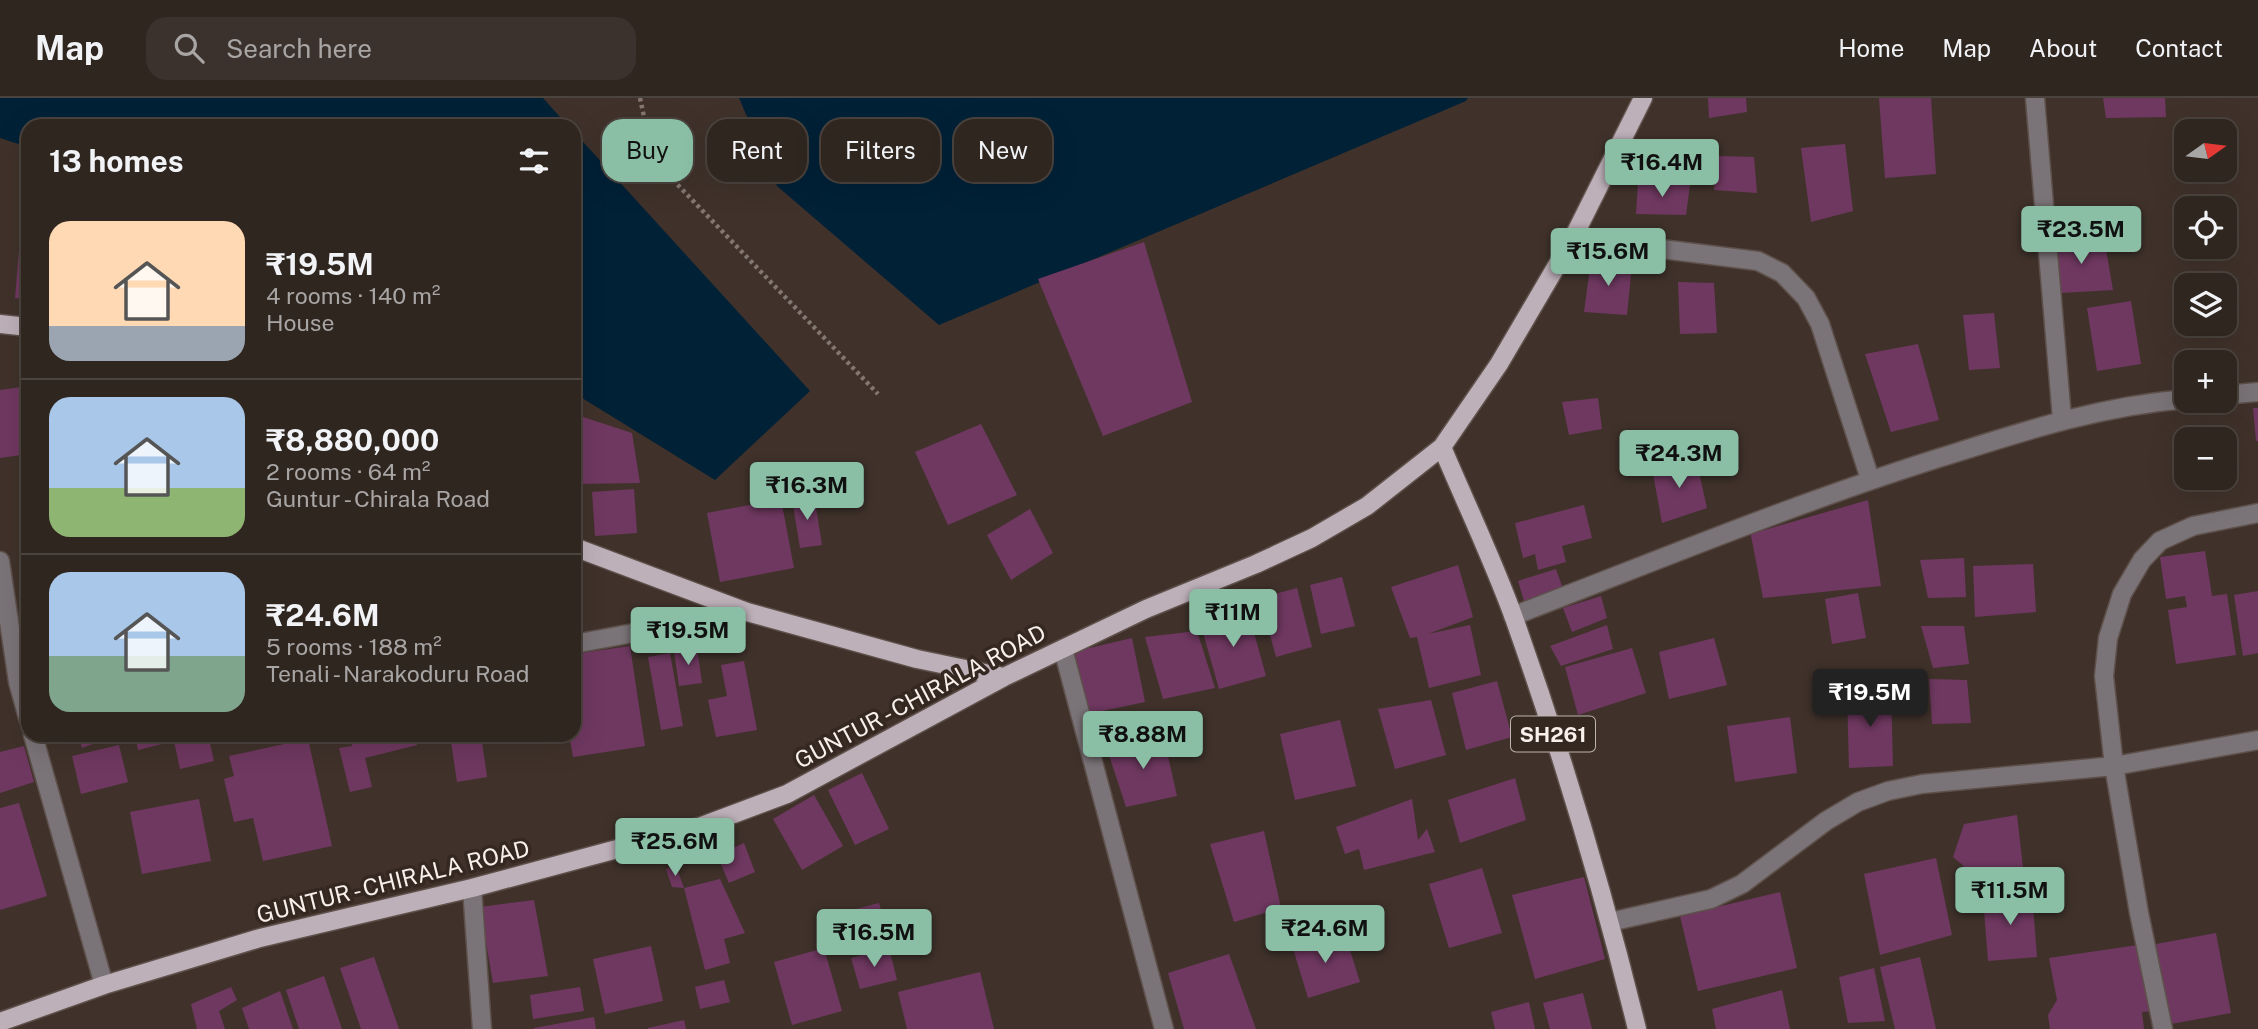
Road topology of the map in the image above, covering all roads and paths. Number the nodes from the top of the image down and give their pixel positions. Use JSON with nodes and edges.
{"nodes":[{"id":1,"x":640,"y":98,"type":"edge"},
{"id":2,"x":1643,"y":98,"type":"edge"},
{"id":3,"x":2035,"y":98,"type":"edge"},
{"id":4,"x":1573,"y":238,"type":"junction"},
{"id":5,"x":0,"y":324,"type":"edge"},
{"id":6,"x":21,"y":326,"type":"edge"},
{"id":7,"x":2258,"y":392,"type":"edge"},
{"id":8,"x":878,"y":394,"type":"dead end"},
{"id":9,"x":2237,"y":394,"type":"edge"},
{"id":10,"x":2174,"y":400,"type":"edge"},
{"id":11,"x":2062,"y":419,"type":"junction"},
{"id":12,"x":1442,"y":447,"type":"junction"},
{"id":13,"x":1870,"y":479,"type":"junction"},
{"id":14,"x":2258,"y":513,"type":"edge"},
{"id":15,"x":581,"y":550,"type":"edge"},
{"id":16,"x":0,"y":561,"type":"edge"},
{"id":17,"x":747,"y":612,"type":"junction"},
{"id":18,"x":1513,"y":616,"type":"junction"},
{"id":19,"x":581,"y":643,"type":"edge"},
{"id":20,"x":1063,"y":649,"type":"junction"},
{"id":21,"x":1004,"y":677,"type":"junction"},
{"id":22,"x":18,"y":682,"type":"junction"},
{"id":23,"x":0,"y":687,"type":"edge"},
{"id":24,"x":21,"y":693,"type":"edge"},
{"id":25,"x":2258,"y":740,"type":"edge"},
{"id":26,"x":35,"y":742,"type":"edge"},
{"id":27,"x":2114,"y":765,"type":"junction"},
{"id":28,"x":472,"y":888,"type":"junction"},
{"id":29,"x":1610,"y":922,"type":"junction"},
{"id":30,"x":103,"y":985,"type":"junction"},
{"id":31,"x":0,"y":1023,"type":"edge"},
{"id":32,"x":482,"y":1029,"type":"edge"},
{"id":33,"x":1164,"y":1029,"type":"edge"},
{"id":34,"x":1637,"y":1029,"type":"edge"},
{"id":35,"x":2162,"y":1029,"type":"edge"}],
"edges":[{"from":1,"to":8,"type":"path"},
{"from":2,"to":4,"type":"main road","name":"GUNTUR - CHIRALA ROAD"},
{"from":3,"to":11,"type":"street"},
{"from":4,"to":12,"type":"main road","name":"GUNTUR - CHIRALA ROAD"},
{"from":4,"to":13,"type":"street"},
{"from":5,"to":6,"type":"main road"},
{"from":7,"to":9,"type":"street"},
{"from":10,"to":11,"type":"street"},
{"from":11,"to":13,"type":"street"},
{"from":12,"to":18,"type":"main road","number":"SH261"},
{"from":12,"to":20,"type":"main road","name":"GUNTUR - CHIRALA ROAD"},
{"from":13,"to":18,"type":"street"},
{"from":14,"to":27,"type":"street"},
{"from":15,"to":17,"type":"main road"},
{"from":16,"to":22,"type":"street"},
{"from":17,"to":19,"type":"street"},
{"from":17,"to":21,"type":"main road"},
{"from":18,"to":29,"type":"main road","number":"SH261"},
{"from":20,"to":21,"type":"main road","name":"GUNTUR - CHIRALA ROAD"},
{"from":20,"to":33,"type":"street"},
{"from":21,"to":28,"type":"main road","name":"GUNTUR - CHIRALA ROAD"},
{"from":22,"to":23,"type":"street"},
{"from":22,"to":24,"type":"street"},
{"from":25,"to":27,"type":"street"},
{"from":26,"to":30,"type":"street"},
{"from":27,"to":29,"type":"street"},
{"from":27,"to":35,"type":"street"},
{"from":28,"to":30,"type":"main road","name":"GUNTUR - CHIRALA ROAD"},
{"from":28,"to":32,"type":"street"},
{"from":29,"to":34,"type":"main road","number":"SH261"},
{"from":30,"to":31,"type":"main road","name":"GUNTUR - CHIRALA ROAD"}]}
